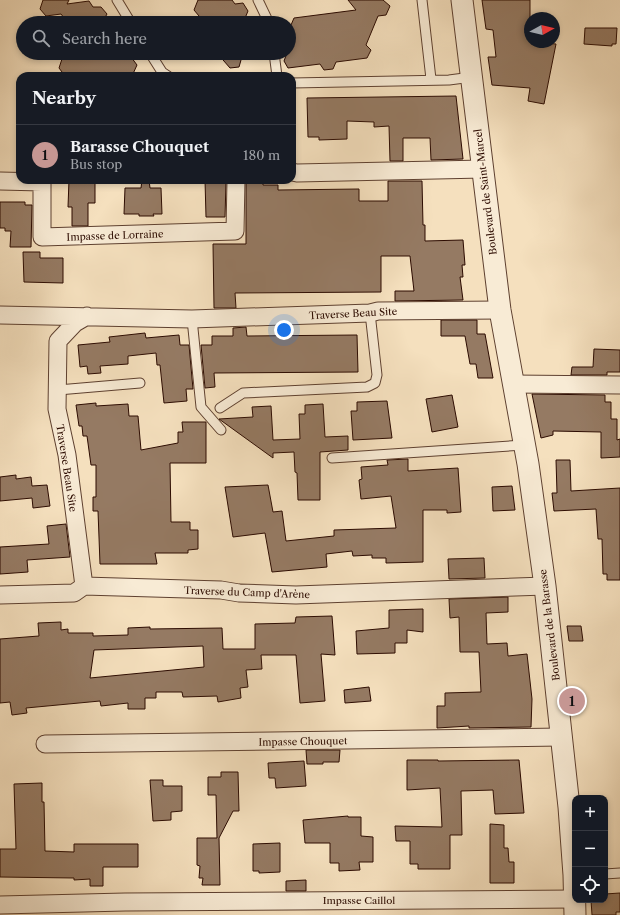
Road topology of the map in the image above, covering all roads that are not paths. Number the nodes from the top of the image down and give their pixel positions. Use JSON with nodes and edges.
{"nodes":[{"id":1,"x":117,"y":0,"type":"edge"},
{"id":2,"x":258,"y":0,"type":"edge"},
{"id":3,"x":422,"y":0,"type":"edge"},
{"id":4,"x":462,"y":0,"type":"edge"},
{"id":5,"x":127,"y":16,"type":"edge"},
{"id":6,"x":266,"y":16,"type":"edge"},
{"id":7,"x":154,"y":60,"type":"edge"},
{"id":8,"x":275,"y":60,"type":"edge"},
{"id":9,"x":162,"y":72,"type":"edge"},
{"id":10,"x":277,"y":72,"type":"edge"},
{"id":11,"x":472,"y":77,"type":"junction"},
{"id":12,"x":431,"y":79,"type":"junction"},
{"id":13,"x":296,"y":83,"type":"edge"},
{"id":14,"x":483,"y":169,"type":"junction"},
{"id":15,"x":296,"y":173,"type":"edge"},
{"id":16,"x":0,"y":181,"type":"edge"},
{"id":17,"x":16,"y":181,"type":"edge"},
{"id":18,"x":42,"y":184,"type":"edge"},
{"id":19,"x":236,"y":184,"type":"edge"},
{"id":20,"x":500,"y":310,"type":"junction"},
{"id":21,"x":370,"y":313,"type":"junction"},
{"id":22,"x":0,"y":315,"type":"edge"},
{"id":23,"x":88,"y":316,"type":"junction"},
{"id":24,"x":192,"y":319,"type":"junction"},
{"id":25,"x":140,"y":383,"type":"dead end"},
{"id":26,"x":512,"y":384,"type":"junction"},
{"id":27,"x":620,"y":385,"type":"edge"},
{"id":28,"x":58,"y":390,"type":"junction"},
{"id":29,"x":220,"y":408,"type":"dead end"},
{"id":30,"x":221,"y":430,"type":"dead end"},
{"id":31,"x":524,"y":445,"type":"junction"},
{"id":32,"x":332,"y":458,"type":"dead end"},
{"id":33,"x":84,"y":586,"type":"junction"},
{"id":34,"x":544,"y":586,"type":"junction"},
{"id":35,"x":0,"y":595,"type":"edge"},
{"id":36,"x":562,"y":737,"type":"junction"},
{"id":37,"x":45,"y":744,"type":"dead end"},
{"id":38,"x":573,"y":867,"type":"edge"},
{"id":39,"x":620,"y":873,"type":"edge"},
{"id":40,"x":608,"y":874,"type":"edge"},
{"id":41,"x":572,"y":899,"type":"edge"},
{"id":42,"x":575,"y":903,"type":"edge"},
{"id":43,"x":0,"y":905,"type":"edge"},
{"id":44,"x":575,"y":915,"type":"edge"}],
"edges":[{"from":1,"to":5,"type":"lane"},
{"from":2,"to":6,"type":"lane"},
{"from":3,"to":12,"type":"lane"},
{"from":4,"to":11,"type":"street","name":"Boulevard de Saint-Marcel"},
{"from":7,"to":9,"type":"lane"},
{"from":8,"to":10,"type":"lane"},
{"from":11,"to":12,"type":"lane"},
{"from":11,"to":14,"type":"street","name":"Boulevard de Saint-Marcel"},
{"from":12,"to":13,"type":"lane"},
{"from":14,"to":15,"type":"street"},
{"from":14,"to":20,"type":"street","name":"Boulevard de Saint-Marcel"},
{"from":16,"to":17,"type":"street","name":"Impasse de Lorraine"},
{"from":18,"to":19,"type":"street","name":"Impasse de Lorraine"},
{"from":20,"to":21,"type":"street","name":"Traverse Beau Site"},
{"from":20,"to":26,"type":"street","name":"Boulevard de Saint-Marcel"},
{"from":21,"to":24,"type":"street","name":"Traverse Beau Site"},
{"from":21,"to":29,"type":"lane"},
{"from":22,"to":23,"type":"street","name":"Traverse Beau Site"},
{"from":23,"to":24,"type":"street","name":"Traverse Beau Site"},
{"from":23,"to":28,"type":"street","name":"Traverse Beau Site"},
{"from":24,"to":30,"type":"lane"},
{"from":25,"to":28,"type":"lane"},
{"from":26,"to":27,"type":"street"},
{"from":26,"to":31,"type":"street","name":"Boulevard de la Barasse"},
{"from":28,"to":33,"type":"street","name":"Traverse Beau Site"},
{"from":31,"to":32,"type":"lane"},
{"from":31,"to":34,"type":"street","name":"Boulevard de la Barasse"},
{"from":33,"to":34,"type":"street","name":"Traverse du Camp d'Arène"},
{"from":33,"to":35,"type":"street","name":"Traverse du Camp d'Arène"},
{"from":34,"to":36,"type":"street","name":"Boulevard de la Barasse"},
{"from":36,"to":37,"type":"street","name":"Impasse Chouquet"},
{"from":36,"to":38,"type":"street","name":"Boulevard de la Barasse"},
{"from":39,"to":40,"type":"lane"},
{"from":41,"to":43,"type":"street","name":"Impasse Caillol"},
{"from":42,"to":44,"type":"street","name":"Boulevard de la Barasse"}]}
